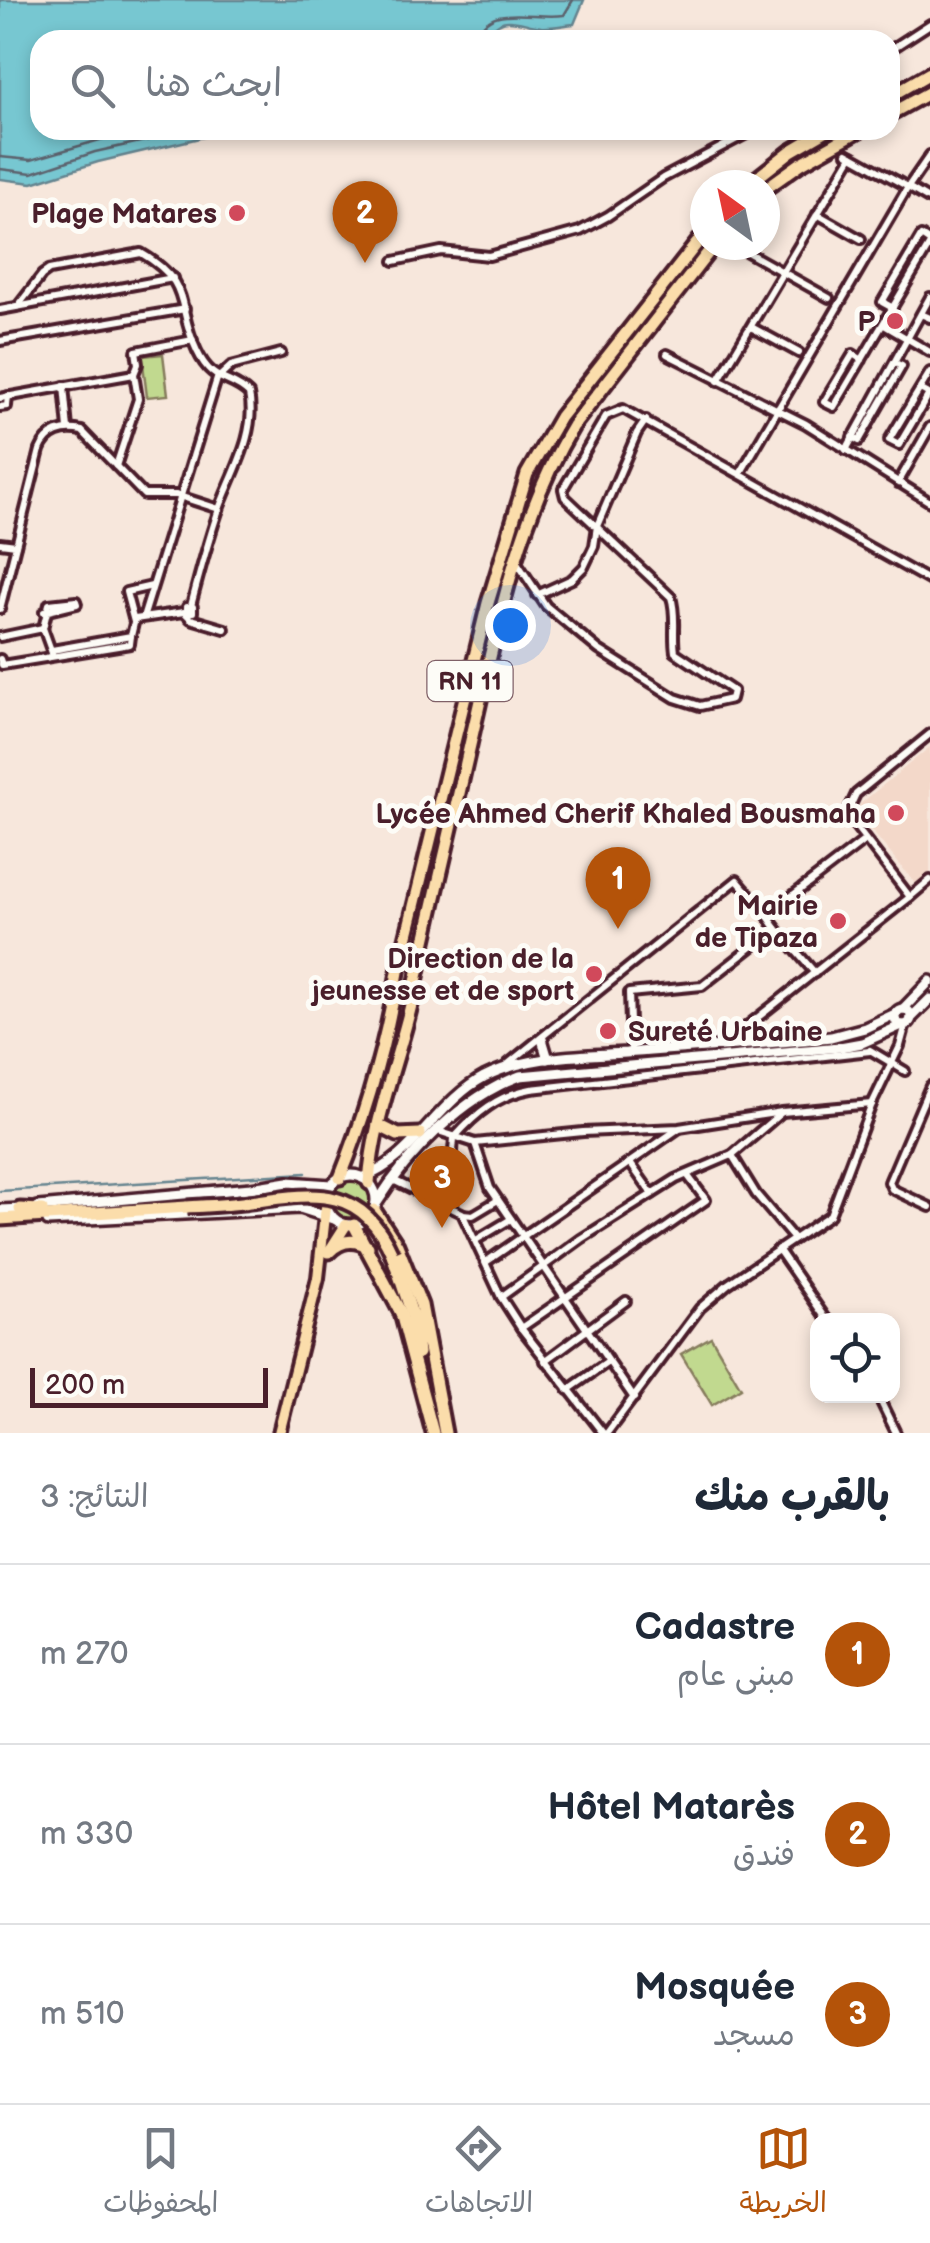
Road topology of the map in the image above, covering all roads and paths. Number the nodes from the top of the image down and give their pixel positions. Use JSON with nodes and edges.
{"nodes":[{"id":1,"x":930,"y":24,"type":"edge"},
{"id":2,"x":900,"y":44,"type":"edge"},
{"id":3,"x":930,"y":73,"type":"edge"},
{"id":4,"x":900,"y":90,"type":"edge"},
{"id":5,"x":930,"y":92,"type":"edge"},
{"id":6,"x":900,"y":108,"type":"edge"},
{"id":7,"x":735,"y":140,"type":"edge"},
{"id":8,"x":809,"y":140,"type":"edge"},
{"id":9,"x":842,"y":140,"type":"edge"},
{"id":10,"x":930,"y":155,"type":"edge"},
{"id":11,"x":766,"y":170,"type":"edge"},
{"id":12,"x":780,"y":178,"type":"edge"},
{"id":13,"x":908,"y":187,"type":"junction"},
{"id":14,"x":930,"y":200,"type":"edge"},
{"id":15,"x":817,"y":214,"type":"junction"},
{"id":16,"x":861,"y":239,"type":"dead end"},
{"id":17,"x":930,"y":243,"type":"edge"},
{"id":18,"x":690,"y":252,"type":"edge"},
{"id":19,"x":702,"y":260,"type":"edge"},
{"id":20,"x":762,"y":260,"type":"edge"},
{"id":21,"x":394,"y":261,"type":"dead end"},
{"id":22,"x":783,"y":272,"type":"junction"},
{"id":23,"x":174,"y":277,"type":"junction"},
{"id":24,"x":829,"y":298,"type":"dead end"},
{"id":25,"x":930,"y":298,"type":"edge"},
{"id":26,"x":18,"y":306,"type":"junction"},
{"id":27,"x":185,"y":308,"type":"junction"},
{"id":28,"x":0,"y":310,"type":"edge"},
{"id":29,"x":922,"y":314,"type":"junction"},
{"id":30,"x":930,"y":318,"type":"edge"},
{"id":31,"x":883,"y":325,"type":"junction"},
{"id":32,"x":751,"y":327,"type":"junction"},
{"id":33,"x":194,"y":340,"type":"junction"},
{"id":34,"x":909,"y":340,"type":"junction"},
{"id":35,"x":0,"y":341,"type":"edge"},
{"id":36,"x":930,"y":352,"type":"edge"},
{"id":37,"x":281,"y":353,"type":"dead end"},
{"id":38,"x":799,"y":353,"type":"dead end"},
{"id":39,"x":666,"y":354,"type":"dead end"},
{"id":40,"x":862,"y":360,"type":"junction"},
{"id":41,"x":930,"y":372,"type":"edge"},
{"id":42,"x":134,"y":374,"type":"junction"},
{"id":43,"x":218,"y":379,"type":"junction"},
{"id":44,"x":718,"y":382,"type":"junction"},
{"id":45,"x":64,"y":386,"type":"junction"},
{"id":46,"x":920,"y":389,"type":"junction"},
{"id":47,"x":4,"y":397,"type":"edge"},
{"id":48,"x":0,"y":407,"type":"edge"},
{"id":49,"x":779,"y":410,"type":"junction"},
{"id":50,"x":646,"y":420,"type":"junction"},
{"id":51,"x":930,"y":427,"type":"edge"},
{"id":52,"x":68,"y":429,"type":"junction"},
{"id":53,"x":846,"y":450,"type":"junction"},
{"id":54,"x":116,"y":468,"type":"junction"},
{"id":55,"x":740,"y":474,"type":"junction"},
{"id":56,"x":898,"y":483,"type":"junction"},
{"id":57,"x":179,"y":496,"type":"junction"},
{"id":58,"x":930,"y":502,"type":"edge"},
{"id":59,"x":218,"y":509,"type":"junction"},
{"id":60,"x":597,"y":526,"type":"junction"},
{"id":61,"x":0,"y":543,"type":"edge"},
{"id":62,"x":16,"y":545,"type":"junction"},
{"id":63,"x":516,"y":560,"type":"junction"},
{"id":64,"x":930,"y":580,"type":"edge"},
{"id":65,"x":152,"y":586,"type":"junction"},
{"id":66,"x":537,"y":594,"type":"junction"},
{"id":67,"x":0,"y":609,"type":"edge"},
{"id":68,"x":189,"y":609,"type":"junction"},
{"id":69,"x":44,"y":612,"type":"dead end"},
{"id":70,"x":144,"y":616,"type":"junction"},
{"id":71,"x":134,"y":622,"type":"junction"},
{"id":72,"x":43,"y":628,"type":"junction"},
{"id":73,"x":224,"y":630,"type":"dead end"},
{"id":74,"x":0,"y":637,"type":"edge"},
{"id":75,"x":52,"y":652,"type":"junction"},
{"id":76,"x":0,"y":659,"type":"edge"},
{"id":77,"x":930,"y":734,"type":"edge"},
{"id":78,"x":866,"y":840,"type":"junction"},
{"id":79,"x":930,"y":880,"type":"edge"},
{"id":80,"x":910,"y":897,"type":"junction"},
{"id":81,"x":766,"y":915,"type":"junction"},
{"id":82,"x":776,"y":928,"type":"junction"},
{"id":83,"x":815,"y":974,"type":"junction"},
{"id":84,"x":618,"y":978,"type":"junction"},
{"id":85,"x":930,"y":981,"type":"edge"},
{"id":86,"x":629,"y":993,"type":"junction"},
{"id":87,"x":930,"y":999,"type":"edge"},
{"id":88,"x":900,"y":1011,"type":"junction"},
{"id":89,"x":906,"y":1022,"type":"junction"},
{"id":90,"x":749,"y":1026,"type":"junction"},
{"id":91,"x":542,"y":1040,"type":"junction"},
{"id":92,"x":761,"y":1043,"type":"junction"},
{"id":93,"x":862,"y":1043,"type":"junction"},
{"id":94,"x":723,"y":1046,"type":"junction"},
{"id":95,"x":870,"y":1051,"type":"junction"},
{"id":96,"x":631,"y":1052,"type":"junction"},
{"id":97,"x":548,"y":1058,"type":"junction"},
{"id":98,"x":891,"y":1064,"type":"junction"},
{"id":99,"x":500,"y":1070,"type":"junction"},
{"id":100,"x":905,"y":1071,"type":"dead end"},
{"id":101,"x":930,"y":1086,"type":"edge"},
{"id":102,"x":872,"y":1104,"type":"junction"},
{"id":103,"x":782,"y":1112,"type":"junction"},
{"id":104,"x":378,"y":1125,"type":"junction"},
{"id":105,"x":679,"y":1128,"type":"junction"},
{"id":106,"x":438,"y":1131,"type":"junction"},
{"id":107,"x":420,"y":1134,"type":"junction"},
{"id":108,"x":454,"y":1138,"type":"junction"},
{"id":109,"x":475,"y":1143,"type":"junction"},
{"id":110,"x":732,"y":1155,"type":"junction"},
{"id":111,"x":630,"y":1164,"type":"junction"},
{"id":112,"x":688,"y":1176,"type":"junction"},
{"id":113,"x":367,"y":1178,"type":"junction"},
{"id":114,"x":393,"y":1180,"type":"junction"},
{"id":115,"x":335,"y":1182,"type":"junction"},
{"id":116,"x":652,"y":1194,"type":"junction"},
{"id":117,"x":498,"y":1200,"type":"junction"},
{"id":118,"x":449,"y":1204,"type":"junction"},
{"id":119,"x":375,"y":1207,"type":"junction"},
{"id":120,"x":930,"y":1207,"type":"edge"},
{"id":121,"x":20,"y":1209,"type":"junction"},
{"id":122,"x":0,"y":1210,"type":"edge"},
{"id":123,"x":96,"y":1212,"type":"junction"},
{"id":124,"x":329,"y":1214,"type":"junction"},
{"id":125,"x":462,"y":1214,"type":"junction"},
{"id":126,"x":511,"y":1219,"type":"junction"},
{"id":127,"x":0,"y":1222,"type":"edge"},
{"id":128,"x":350,"y":1225,"type":"junction"},
{"id":129,"x":522,"y":1236,"type":"junction"},
{"id":130,"x":794,"y":1239,"type":"junction"},
{"id":131,"x":476,"y":1240,"type":"junction"},
{"id":132,"x":368,"y":1247,"type":"junction"},
{"id":133,"x":778,"y":1249,"type":"junction"},
{"id":134,"x":329,"y":1252,"type":"junction"},
{"id":135,"x":486,"y":1262,"type":"junction"},
{"id":136,"x":544,"y":1266,"type":"junction"},
{"id":137,"x":318,"y":1278,"type":"junction"},
{"id":138,"x":501,"y":1297,"type":"junction"},
{"id":139,"x":566,"y":1298,"type":"junction"},
{"id":140,"x":626,"y":1301,"type":"dead end"},
{"id":141,"x":822,"y":1313,"type":"edge"},
{"id":142,"x":413,"y":1317,"type":"junction"},
{"id":143,"x":521,"y":1328,"type":"junction"},
{"id":144,"x":587,"y":1330,"type":"junction"},
{"id":145,"x":545,"y":1361,"type":"junction"},
{"id":146,"x":608,"y":1362,"type":"junction"},
{"id":147,"x":432,"y":1368,"type":"junction"},
{"id":148,"x":419,"y":1376,"type":"junction"},
{"id":149,"x":568,"y":1390,"type":"junction"},
{"id":150,"x":634,"y":1398,"type":"junction"},
{"id":151,"x":881,"y":1403,"type":"edge"},
{"id":152,"x":279,"y":1433,"type":"edge"},
{"id":153,"x":434,"y":1433,"type":"edge"},
{"id":154,"x":445,"y":1433,"type":"edge"},
{"id":155,"x":605,"y":1433,"type":"edge"},
{"id":156,"x":896,"y":1433,"type":"edge"}],
"edges":[{"from":1,"to":2,"type":"street"},
{"from":3,"to":4,"type":"highway"},
{"from":5,"to":6,"type":"highway"},
{"from":7,"to":21,"type":"street"},
{"from":8,"to":11,"type":"highway"},
{"from":9,"to":12,"type":"highway"},
{"from":10,"to":13,"type":"street"},
{"from":13,"to":14,"type":"street"},
{"from":13,"to":15,"type":"street"},
{"from":13,"to":49,"type":"street"},
{"from":15,"to":16,"type":"street"},
{"from":15,"to":22,"type":"street"},
{"from":17,"to":31,"type":"street"},
{"from":18,"to":115,"type":"highway","number":"RN 11"},
{"from":19,"to":63,"type":"highway","number":"RN 11"},
{"from":20,"to":22,"type":"street"},
{"from":22,"to":24,"type":"street"},
{"from":22,"to":32,"type":"street"},
{"from":23,"to":26,"type":"street"},
{"from":23,"to":26,"type":"street"},
{"from":23,"to":27,"type":"street"},
{"from":25,"to":29,"type":"street"},
{"from":26,"to":28,"type":"street"},
{"from":27,"to":33,"type":"street"},
{"from":27,"to":35,"type":"street"},
{"from":29,"to":30,"type":"street"},
{"from":29,"to":34,"type":"street"},
{"from":31,"to":34,"type":"street"},
{"from":31,"to":40,"type":"street"},
{"from":32,"to":38,"type":"street"},
{"from":32,"to":44,"type":"street"},
{"from":33,"to":42,"type":"street"},
{"from":33,"to":43,"type":"street"},
{"from":34,"to":36,"type":"street"},
{"from":34,"to":53,"type":"street"},
{"from":37,"to":43,"type":"street"},
{"from":39,"to":44,"type":"street"},
{"from":40,"to":40,"type":"street"},
{"from":41,"to":46,"type":"street"},
{"from":42,"to":45,"type":"street"},
{"from":42,"to":54,"type":"street"},
{"from":43,"to":57,"type":"street"},
{"from":43,"to":59,"type":"street"},
{"from":44,"to":49,"type":"street"},
{"from":45,"to":47,"type":"street"},
{"from":45,"to":52,"type":"street"},
{"from":46,"to":46,"type":"street"},
{"from":47,"to":48,"type":"street"},
{"from":49,"to":53,"type":"street"},
{"from":49,"to":55,"type":"street"},
{"from":50,"to":55,"type":"street"},
{"from":50,"to":60,"type":"street"},
{"from":50,"to":60,"type":"street"},
{"from":51,"to":56,"type":"street"},
{"from":52,"to":54,"type":"street"},
{"from":52,"to":62,"type":"street"},
{"from":53,"to":56,"type":"street"},
{"from":54,"to":57,"type":"street"},
{"from":55,"to":64,"type":"street"},
{"from":56,"to":58,"type":"street"},
{"from":57,"to":59,"type":"street"},
{"from":57,"to":65,"type":"street"},
{"from":59,"to":68,"type":"street"},
{"from":60,"to":66,"type":"street"},
{"from":60,"to":66,"type":"street"},
{"from":61,"to":62,"type":"street"},
{"from":62,"to":67,"type":"street"},
{"from":63,"to":66,"type":"street"},
{"from":63,"to":104,"type":"highway","number":"RN 11"},
{"from":65,"to":70,"type":"street"},
{"from":65,"to":71,"type":"street"},
{"from":68,"to":70,"type":"street"},
{"from":68,"to":73,"type":"street"},
{"from":69,"to":72,"type":"street"},
{"from":70,"to":71,"type":"street"},
{"from":71,"to":75,"type":"street"},
{"from":72,"to":74,"type":"street"},
{"from":72,"to":75,"type":"street"},
{"from":75,"to":76,"type":"street"},
{"from":77,"to":78,"type":"street"},
{"from":78,"to":80,"type":"street"},
{"from":78,"to":81,"type":"street"},
{"from":79,"to":80,"type":"street"},
{"from":80,"to":83,"type":"street"},
{"from":81,"to":82,"type":"street"},
{"from":81,"to":84,"type":"street"},
{"from":82,"to":83,"type":"street"},
{"from":82,"to":86,"type":"street"},
{"from":83,"to":90,"type":"street"},
{"from":84,"to":86,"type":"street"},
{"from":84,"to":91,"type":"street"},
{"from":85,"to":88,"type":"main road"},
{"from":86,"to":96,"type":"street"},
{"from":87,"to":89,"type":"main road"},
{"from":88,"to":89,"type":"main road"},
{"from":88,"to":92,"type":"main road"},
{"from":89,"to":93,"type":"main road"},
{"from":89,"to":98,"type":"street"},
{"from":90,"to":92,"type":"main road"},
{"from":90,"to":94,"type":"street"},
{"from":91,"to":97,"type":"main road"},
{"from":91,"to":99,"type":"street"},
{"from":92,"to":94,"type":"main road"},
{"from":93,"to":95,"type":"street"},
{"from":93,"to":106,"type":"main road"},
{"from":94,"to":96,"type":"main road"},
{"from":95,"to":98,"type":"street"},
{"from":95,"to":108,"type":"street"},
{"from":96,"to":97,"type":"main road"},
{"from":97,"to":99,"type":"main road"},
{"from":98,"to":100,"type":"street"},
{"from":98,"to":102,"type":"street"},
{"from":99,"to":107,"type":"main road"},
{"from":101,"to":120,"type":"street"},
{"from":102,"to":103,"type":"street"},
{"from":102,"to":130,"type":"street"},
{"from":103,"to":105,"type":"street"},
{"from":103,"to":110,"type":"street"},
{"from":104,"to":107,"type":"highway"},
{"from":104,"to":113,"type":"highway","number":"RN 11"},
{"from":105,"to":109,"type":"street"},
{"from":105,"to":111,"type":"street"},
{"from":106,"to":108,"type":"street"},
{"from":106,"to":114,"type":"main road"},
{"from":107,"to":113,"type":"main road"},
{"from":108,"to":109,"type":"street"},
{"from":108,"to":118,"type":"street"},
{"from":109,"to":117,"type":"street"},
{"from":110,"to":112,"type":"street"},
{"from":110,"to":130,"type":"street"},
{"from":111,"to":116,"type":"street"},
{"from":111,"to":129,"type":"street"},
{"from":112,"to":116,"type":"street"},
{"from":112,"to":139,"type":"street"},
{"from":113,"to":115,"type":"main road"},
{"from":113,"to":119,"type":"main road","number":"RN 11"},
{"from":114,"to":118,"type":"street"},
{"from":114,"to":119,"type":"main road"},
{"from":115,"to":121,"type":"main road"},
{"from":115,"to":124,"type":"main road","number":"RN 11"},
{"from":116,"to":136,"type":"street"},
{"from":117,"to":125,"type":"street"},
{"from":117,"to":126,"type":"street"},
{"from":118,"to":125,"type":"street"},
{"from":119,"to":128,"type":"main road"},
{"from":119,"to":147,"type":"highway"},
{"from":121,"to":122,"type":"main road"},
{"from":121,"to":123,"type":"highway"},
{"from":123,"to":127,"type":"highway"},
{"from":123,"to":142,"type":"highway","bridge":true},
{"from":124,"to":127,"type":"main road"},
{"from":124,"to":128,"type":"main road"},
{"from":124,"to":137,"type":"main road","number":"RN 11"},
{"from":125,"to":131,"type":"street"},
{"from":126,"to":129,"type":"street"},
{"from":126,"to":131,"type":"street"},
{"from":128,"to":132,"type":"highway"},
{"from":128,"to":134,"type":"main road"},
{"from":129,"to":135,"type":"street"},
{"from":129,"to":136,"type":"street"},
{"from":130,"to":133,"type":"street"},
{"from":131,"to":135,"type":"street"},
{"from":132,"to":134,"type":"highway"},
{"from":132,"to":148,"type":"highway"},
{"from":133,"to":141,"type":"street"},
{"from":133,"to":150,"type":"street"},
{"from":134,"to":137,"type":"main road","number":"RN 11"},
{"from":135,"to":138,"type":"street"},
{"from":136,"to":138,"type":"street"},
{"from":136,"to":139,"type":"street"},
{"from":137,"to":152,"type":"main road","number":"RN 11"},
{"from":138,"to":143,"type":"street"},
{"from":139,"to":143,"type":"street"},
{"from":139,"to":144,"type":"street"},
{"from":140,"to":144,"type":"street"},
{"from":142,"to":147,"type":"highway"},
{"from":142,"to":148,"type":"highway"},
{"from":143,"to":145,"type":"street"},
{"from":144,"to":145,"type":"street"},
{"from":144,"to":146,"type":"street"},
{"from":145,"to":149,"type":"street"},
{"from":146,"to":149,"type":"street"},
{"from":146,"to":150,"type":"street"},
{"from":147,"to":154,"type":"highway"},
{"from":148,"to":153,"type":"highway"},
{"from":149,"to":155,"type":"street"},
{"from":150,"to":155,"type":"street"},
{"from":151,"to":156,"type":"street"}]}
